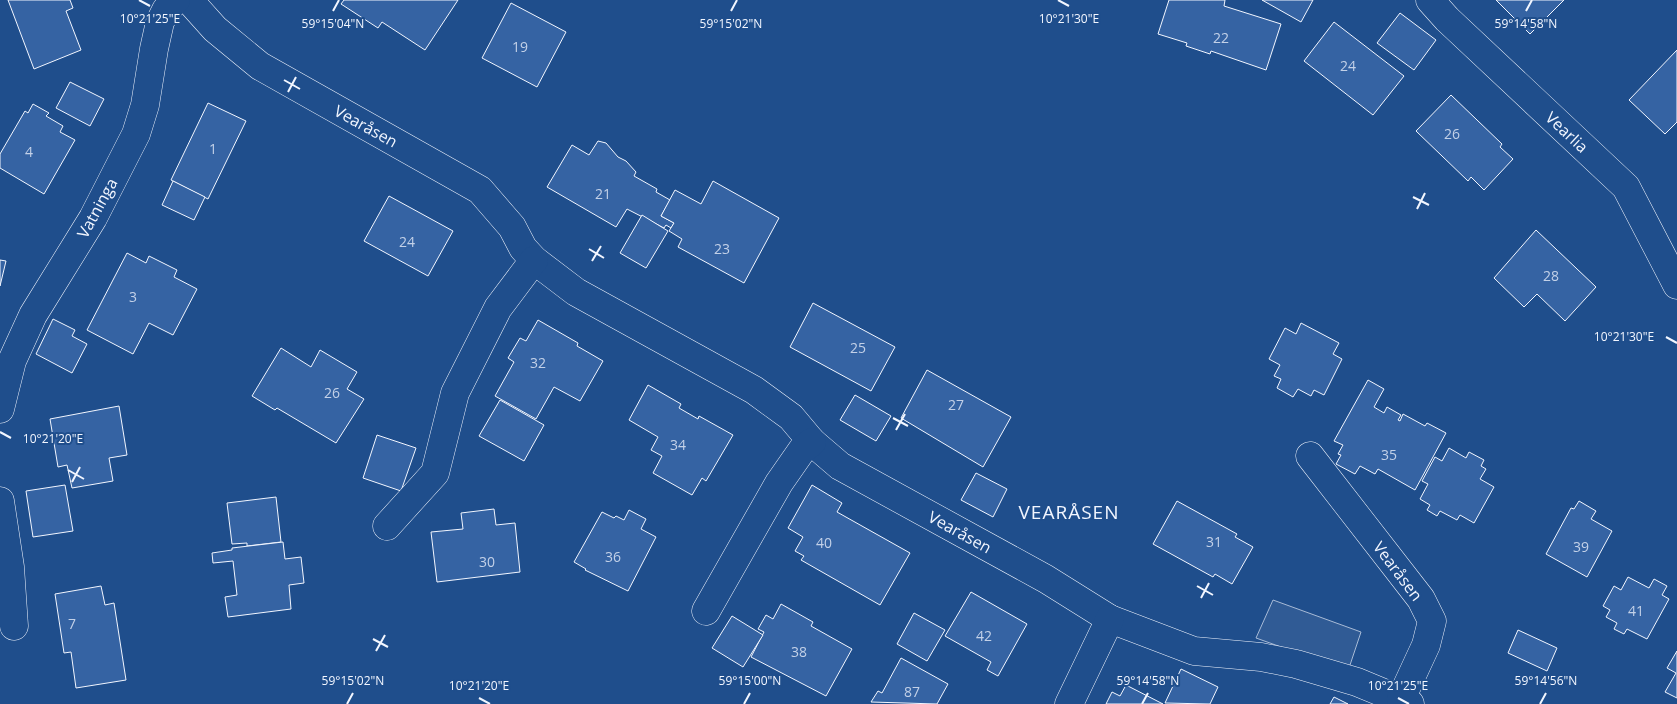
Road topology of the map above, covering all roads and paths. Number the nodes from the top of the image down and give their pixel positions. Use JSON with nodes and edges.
{"nodes":[{"id":1,"x":176,"y":0,"type":"edge"},
{"id":2,"x":189,"y":0,"type":"edge"},
{"id":3,"x":1430,"y":0,"type":"edge"},
{"id":4,"x":534,"y":260,"type":"junction"},
{"id":5,"x":1677,"y":285,"type":"edge"},
{"id":6,"x":0,"y":409,"type":"edge"},
{"id":7,"x":812,"y":442,"type":"junction"},
{"id":8,"x":1310,"y":456,"type":"dead end"},
{"id":9,"x":0,"y":501,"type":"edge"},
{"id":10,"x":387,"y":526,"type":"dead end"},
{"id":11,"x":706,"y":611,"type":"dead end"},
{"id":12,"x":1110,"y":619,"type":"junction"},
{"id":13,"x":14,"y":626,"type":"dead end"},
{"id":14,"x":1405,"y":702,"type":"edge"},
{"id":15,"x":1070,"y":704,"type":"edge"}],
"edges":[{"from":1,"to":6,"type":"street","name":"Vatninga"},
{"from":2,"to":4,"type":"street","name":"Vearåsen"},
{"from":3,"to":5,"type":"street","name":"Vearlia"},
{"from":4,"to":7,"type":"street","name":"Vearåsen"},
{"from":4,"to":10,"type":"street"},
{"from":7,"to":11,"type":"street"},
{"from":7,"to":12,"type":"street","name":"Vearåsen"},
{"from":8,"to":14,"type":"street","name":"Vearåsen"},
{"from":9,"to":13,"type":"street"},
{"from":12,"to":14,"type":"street","name":"Vearåsen"},
{"from":12,"to":15,"type":"street"}]}
